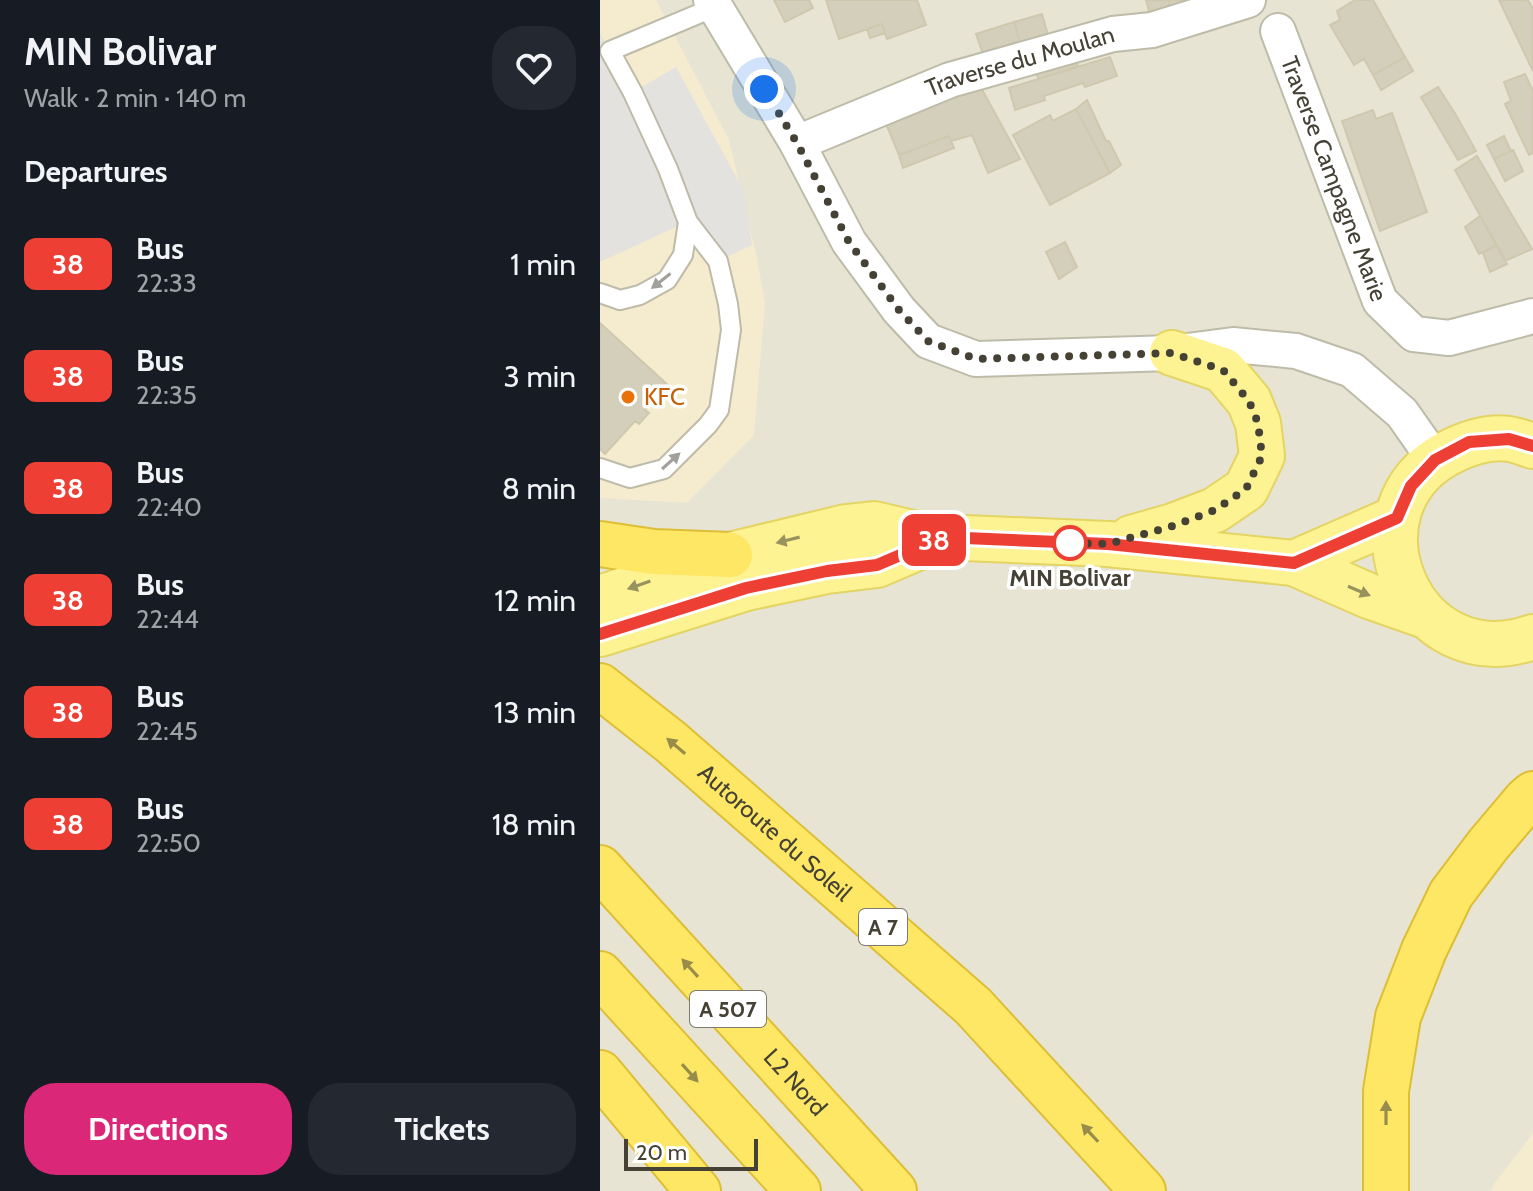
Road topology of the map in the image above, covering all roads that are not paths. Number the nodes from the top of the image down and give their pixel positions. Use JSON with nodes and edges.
{"nodes":[{"id":1,"x":1248,"y":0,"type":"edge"},
{"id":2,"x":713,"y":4,"type":"edge"},
{"id":3,"x":1278,"y":31,"type":"dead end"},
{"id":4,"x":797,"y":143,"type":"junction"},
{"id":5,"x":688,"y":222,"type":"junction"},
{"id":6,"x":600,"y":293,"type":"edge"},
{"id":7,"x":1533,"y":316,"type":"edge"},
{"id":8,"x":1172,"y":353,"type":"junction"},
{"id":9,"x":1533,"y":446,"type":"edge"},
{"id":10,"x":1435,"y":460,"type":"junction"},
{"id":11,"x":600,"y":468,"type":"edge"},
{"id":12,"x":1397,"y":518,"type":"junction"},
{"id":13,"x":938,"y":539,"type":"junction"},
{"id":14,"x":600,"y":544,"type":"edge"},
{"id":15,"x":1108,"y":544,"type":"junction"},
{"id":16,"x":730,"y":555,"type":"junction"},
{"id":17,"x":1294,"y":563,"type":"junction"},
{"id":18,"x":1426,"y":616,"type":"junction"},
{"id":19,"x":602,"y":622,"type":"edge"},
{"id":20,"x":1533,"y":637,"type":"edge"},
{"id":21,"x":600,"y":686,"type":"edge"},
{"id":22,"x":1533,"y":794,"type":"edge"},
{"id":23,"x":600,"y":868,"type":"edge"},
{"id":24,"x":600,"y":974,"type":"edge"},
{"id":25,"x":600,"y":1073,"type":"edge"},
{"id":26,"x":698,"y":1191,"type":"edge"},
{"id":27,"x":798,"y":1191,"type":"edge"},
{"id":28,"x":894,"y":1191,"type":"edge"},
{"id":29,"x":1143,"y":1191,"type":"edge"},
{"id":30,"x":1386,"y":1191,"type":"edge"}],
"edges":[{"from":1,"to":4,"type":"street","name":"Traverse du Moulan"},
{"from":2,"to":4,"type":"street"},
{"from":2,"to":5,"type":"lane"},
{"from":3,"to":7,"type":"street","name":"Traverse Campagne Marie"},
{"from":4,"to":8,"type":"street"},
{"from":5,"to":6,"type":"lane","one_way":true},
{"from":11,"to":5,"type":"lane","one_way":true},
{"from":8,"to":10,"type":"street"},
{"from":8,"to":15,"type":"main road"},
{"from":9,"to":10,"type":"main road"},
{"from":10,"to":12,"type":"main road"},
{"from":12,"to":17,"type":"main road"},
{"from":12,"to":18,"type":"main road"},
{"from":13,"to":15,"type":"main road"},
{"from":13,"to":16,"type":"main road","one_way":true},
{"from":13,"to":19,"type":"main road"},
{"from":14,"to":16,"type":"highway"},
{"from":15,"to":17,"type":"main road"},
{"from":16,"to":19,"type":"main road","one_way":true},
{"from":17,"to":18,"type":"main road","one_way":true},
{"from":18,"to":20,"type":"main road"},
{"from":29,"to":21,"type":"highway","name":"Autoroute du Soleil","number":"A 7","one_way":true},
{"from":30,"to":22,"type":"highway","one_way":true},
{"from":28,"to":23,"type":"highway","name":"L2 Nord","number":"A 507","one_way":true},
{"from":24,"to":27,"type":"highway","number":"A 507","one_way":true},
{"from":25,"to":26,"type":"highway"}]}
